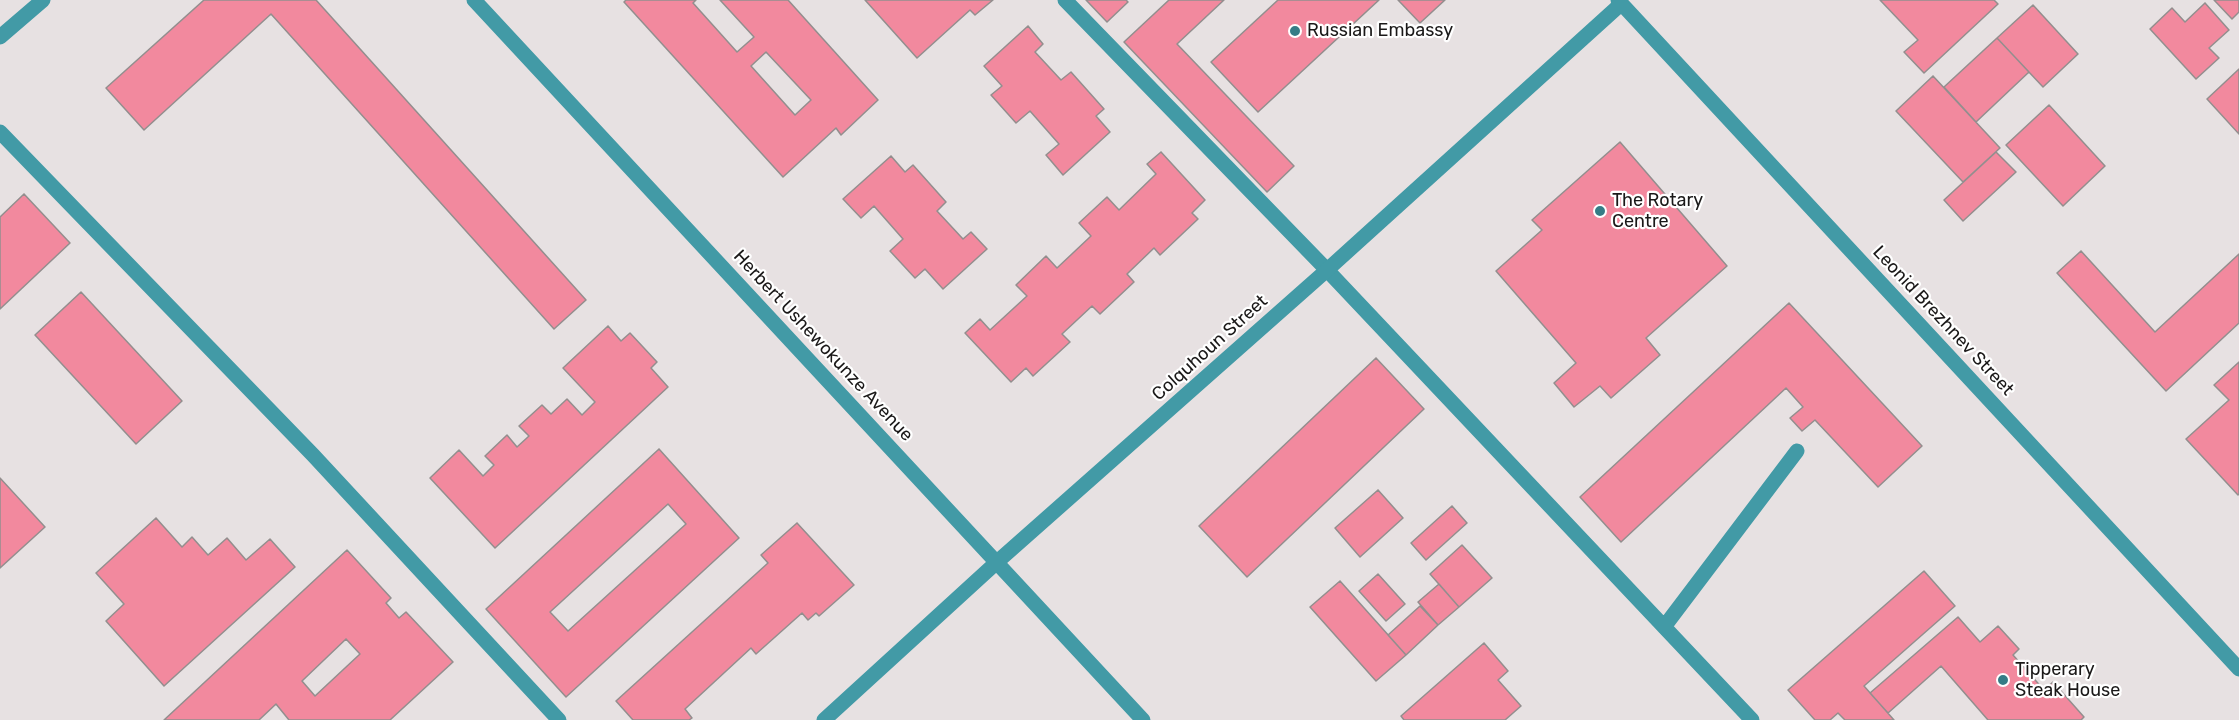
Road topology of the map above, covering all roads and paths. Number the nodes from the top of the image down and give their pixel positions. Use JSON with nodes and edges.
{"nodes":[{"id":1,"x":43,"y":0,"type":"edge"},
{"id":2,"x":474,"y":0,"type":"edge"},
{"id":3,"x":1065,"y":0,"type":"edge"},
{"id":4,"x":1620,"y":2,"type":"edge"},
{"id":5,"x":0,"y":37,"type":"edge"},
{"id":6,"x":0,"y":132,"type":"edge"},
{"id":7,"x":1327,"y":270,"type":"junction"},
{"id":8,"x":1797,"y":451,"type":"dead end"},
{"id":9,"x":997,"y":562,"type":"junction"},
{"id":10,"x":1664,"y":627,"type":"junction"},
{"id":11,"x":2239,"y":669,"type":"edge"},
{"id":12,"x":559,"y":720,"type":"edge"},
{"id":13,"x":824,"y":720,"type":"edge"},
{"id":14,"x":1143,"y":720,"type":"edge"},
{"id":15,"x":1752,"y":720,"type":"edge"}],
"edges":[{"from":1,"to":5,"type":"street"},
{"from":2,"to":9,"type":"street","name":"Herbert Ushewokunze Avenue"},
{"from":3,"to":7,"type":"street"},
{"from":4,"to":7,"type":"street","name":"Colquhoun Street"},
{"from":4,"to":11,"type":"street","name":"Leonid Brezhnev Street"},
{"from":6,"to":12,"type":"street"},
{"from":7,"to":9,"type":"street","name":"Colquhoun Street"},
{"from":7,"to":10,"type":"street"},
{"from":8,"to":10,"type":"street"},
{"from":9,"to":13,"type":"street","name":"Colquhoun Street"},
{"from":9,"to":14,"type":"street","name":"Herbert Ushewokunze Avenue"},
{"from":10,"to":15,"type":"street"}]}
